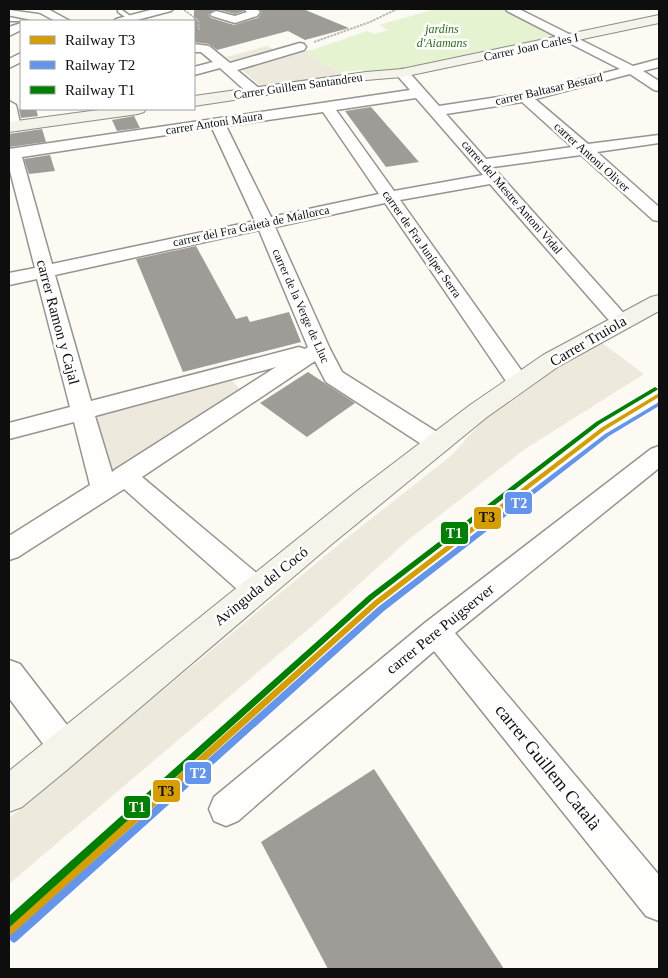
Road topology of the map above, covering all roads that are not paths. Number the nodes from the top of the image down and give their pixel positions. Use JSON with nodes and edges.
{"nodes":[{"id":1,"x":16,"y":9,"type":"edge"},
{"id":2,"x":167,"y":9,"type":"edge"},
{"id":3,"x":231,"y":9,"type":"edge"},
{"id":4,"x":511,"y":9,"type":"edge"},
{"id":5,"x":256,"y":10,"type":"edge"},
{"id":6,"x":43,"y":11,"type":"edge"},
{"id":7,"x":123,"y":17,"type":"edge"},
{"id":8,"x":659,"y":19,"type":"edge"},
{"id":9,"x":62,"y":20,"type":"edge"},
{"id":10,"x":572,"y":38,"type":"junction"},
{"id":11,"x":300,"y":46,"type":"road end"},
{"id":12,"x":195,"y":48,"type":"edge"},
{"id":13,"x":659,"y":63,"type":"edge"},
{"id":14,"x":225,"y":66,"type":"junction"},
{"id":15,"x":632,"y":70,"type":"junction"},
{"id":16,"x":195,"y":71,"type":"edge"},
{"id":17,"x":402,"y":73,"type":"junction"},
{"id":18,"x":659,"y":87,"type":"edge"},
{"id":19,"x":255,"y":92,"type":"junction"},
{"id":20,"x":419,"y":93,"type":"junction"},
{"id":21,"x":525,"y":97,"type":"junction"},
{"id":22,"x":195,"y":101,"type":"edge"},
{"id":23,"x":9,"y":105,"type":"edge"},
{"id":24,"x":326,"y":106,"type":"junction"},
{"id":25,"x":131,"y":110,"type":"edge"},
{"id":26,"x":435,"y":111,"type":"junction"},
{"id":27,"x":217,"y":123,"type":"junction"},
{"id":28,"x":12,"y":127,"type":"edge"},
{"id":29,"x":659,"y":139,"type":"edge"},
{"id":30,"x":585,"y":149,"type":"junction"},
{"id":31,"x":11,"y":154,"type":"edge"},
{"id":32,"x":482,"y":164,"type":"junction"},
{"id":33,"x":494,"y":178,"type":"junction"},
{"id":34,"x":388,"y":197,"type":"junction"},
{"id":35,"x":659,"y":216,"type":"edge"},
{"id":36,"x":265,"y":223,"type":"junction"},
{"id":37,"x":44,"y":271,"type":"junction"},
{"id":38,"x":9,"y":278,"type":"edge"},
{"id":39,"x":659,"y":302,"type":"edge"},
{"id":40,"x":621,"y":322,"type":"junction"},
{"id":41,"x":319,"y":349,"type":"junction"},
{"id":42,"x":518,"y":382,"type":"junction"},
{"id":43,"x":81,"y":412,"type":"junction"},
{"id":44,"x":9,"y":431,"type":"edge"},
{"id":45,"x":437,"y":443,"type":"junction"},
{"id":46,"x":659,"y":455,"type":"edge"},
{"id":47,"x":115,"y":483,"type":"junction"},
{"id":48,"x":9,"y":549,"type":"edge"},
{"id":49,"x":256,"y":589,"type":"junction"},
{"id":50,"x":436,"y":631,"type":"junction"},
{"id":51,"x":9,"y":674,"type":"edge"},
{"id":52,"x":66,"y":749,"type":"junction"},
{"id":53,"x":9,"y":794,"type":"edge"},
{"id":54,"x":226,"y":809,"type":"dead end"},
{"id":55,"x":659,"y":903,"type":"edge"}],
"edges":[{"from":1,"to":6,"type":"lane"},
{"from":2,"to":7,"type":"street"},
{"from":3,"to":5,"type":"street"},
{"from":4,"to":10,"type":"street"},
{"from":6,"to":9,"type":"street"},
{"from":8,"to":10,"type":"street","name":"Carrer Joan Carles I"},
{"from":10,"to":15,"type":"street"},
{"from":10,"to":17,"type":"street","name":"Carrer Joan Carles I"},
{"from":11,"to":14,"type":"street"},
{"from":12,"to":14,"type":"street"},
{"from":13,"to":15,"type":"street","name":"carrer Baltasar Bestard"},
{"from":14,"to":16,"type":"street"},
{"from":14,"to":19,"type":"street"},
{"from":15,"to":18,"type":"street"},
{"from":15,"to":21,"type":"street","name":"carrer Baltasar Bestard"},
{"from":17,"to":19,"type":"street","name":"Carrer Guillem Santandreu"},
{"from":17,"to":20,"type":"street","name":"carrer del Mestre Antoni Vidal"},
{"from":19,"to":22,"type":"street","name":"Carrer Guillem Santandreu"},
{"from":20,"to":24,"type":"street","name":"carrer Antoni Maura"},
{"from":20,"to":26,"type":"street","name":"carrer del Mestre Antoni Vidal"},
{"from":21,"to":26,"type":"street","name":"carrer Baltasar Bestard"},
{"from":21,"to":30,"type":"street","name":"carrer Antoni Oliver"},
{"from":23,"to":28,"type":"street"},
{"from":24,"to":27,"type":"street","name":"carrer Antoni Maura"},
{"from":24,"to":34,"type":"street","name":"carrer de Fra Juníper Serra"},
{"from":25,"to":28,"type":"street"},
{"from":26,"to":32,"type":"street","name":"carrer del Mestre Antoni Vidal"},
{"from":27,"to":31,"type":"street","name":"carrer Antoni Maura"},
{"from":27,"to":36,"type":"street","name":"carrer de la Verge de Lluc"},
{"from":29,"to":30,"type":"street"},
{"from":30,"to":32,"type":"street"},
{"from":30,"to":35,"type":"street","name":"carrer Antoni Oliver"},
{"from":31,"to":37,"type":"street","name":"carrer Ramon y Cajal"},
{"from":32,"to":33,"type":"street","name":"carrer del Mestre Antoni Vidal"},
{"from":33,"to":34,"type":"street","name":"carrer del Fra Gaietà de Mallorca"},
{"from":33,"to":40,"type":"street","name":"carrer del Mestre Antoni Vidal"},
{"from":34,"to":36,"type":"street","name":"carrer del Fra Gaietà de Mallorca"},
{"from":34,"to":42,"type":"street","name":"carrer de Fra Juníper Serra"},
{"from":36,"to":37,"type":"street","name":"carrer del Fra Gaietà de Mallorca"},
{"from":36,"to":41,"type":"street","name":"carrer de la Verge de Lluc"},
{"from":37,"to":38,"type":"street","name":"carrer del Fra Gaietà de Mallorca"},
{"from":37,"to":43,"type":"street","name":"carrer Ramon y Cajal"},
{"from":39,"to":40,"type":"street","name":"Carrer Truiola"},
{"from":40,"to":42,"type":"street","name":"Carrer Truiola"},
{"from":41,"to":43,"type":"street"},
{"from":41,"to":45,"type":"street","name":"carrer de la Verge de Lluc"},
{"from":41,"to":47,"type":"street"},
{"from":42,"to":45,"type":"street","name":"Avinguda del Cocó"},
{"from":43,"to":44,"type":"street"},
{"from":43,"to":47,"type":"street","name":"carrer Ramon y Cajal"},
{"from":45,"to":49,"type":"street","name":"Avinguda del Cocó"},
{"from":46,"to":50,"type":"street","name":"carrer Pere Puigserver"},
{"from":47,"to":48,"type":"street"},
{"from":47,"to":49,"type":"street"},
{"from":49,"to":52,"type":"street","name":"Avinguda del Cocó"},
{"from":50,"to":54,"type":"street","name":"carrer Pere Puigserver"},
{"from":50,"to":55,"type":"street","name":"carrer Guillem Català"},
{"from":51,"to":52,"type":"street"},
{"from":52,"to":53,"type":"street","name":"Avinguda del Cocó"}]}
